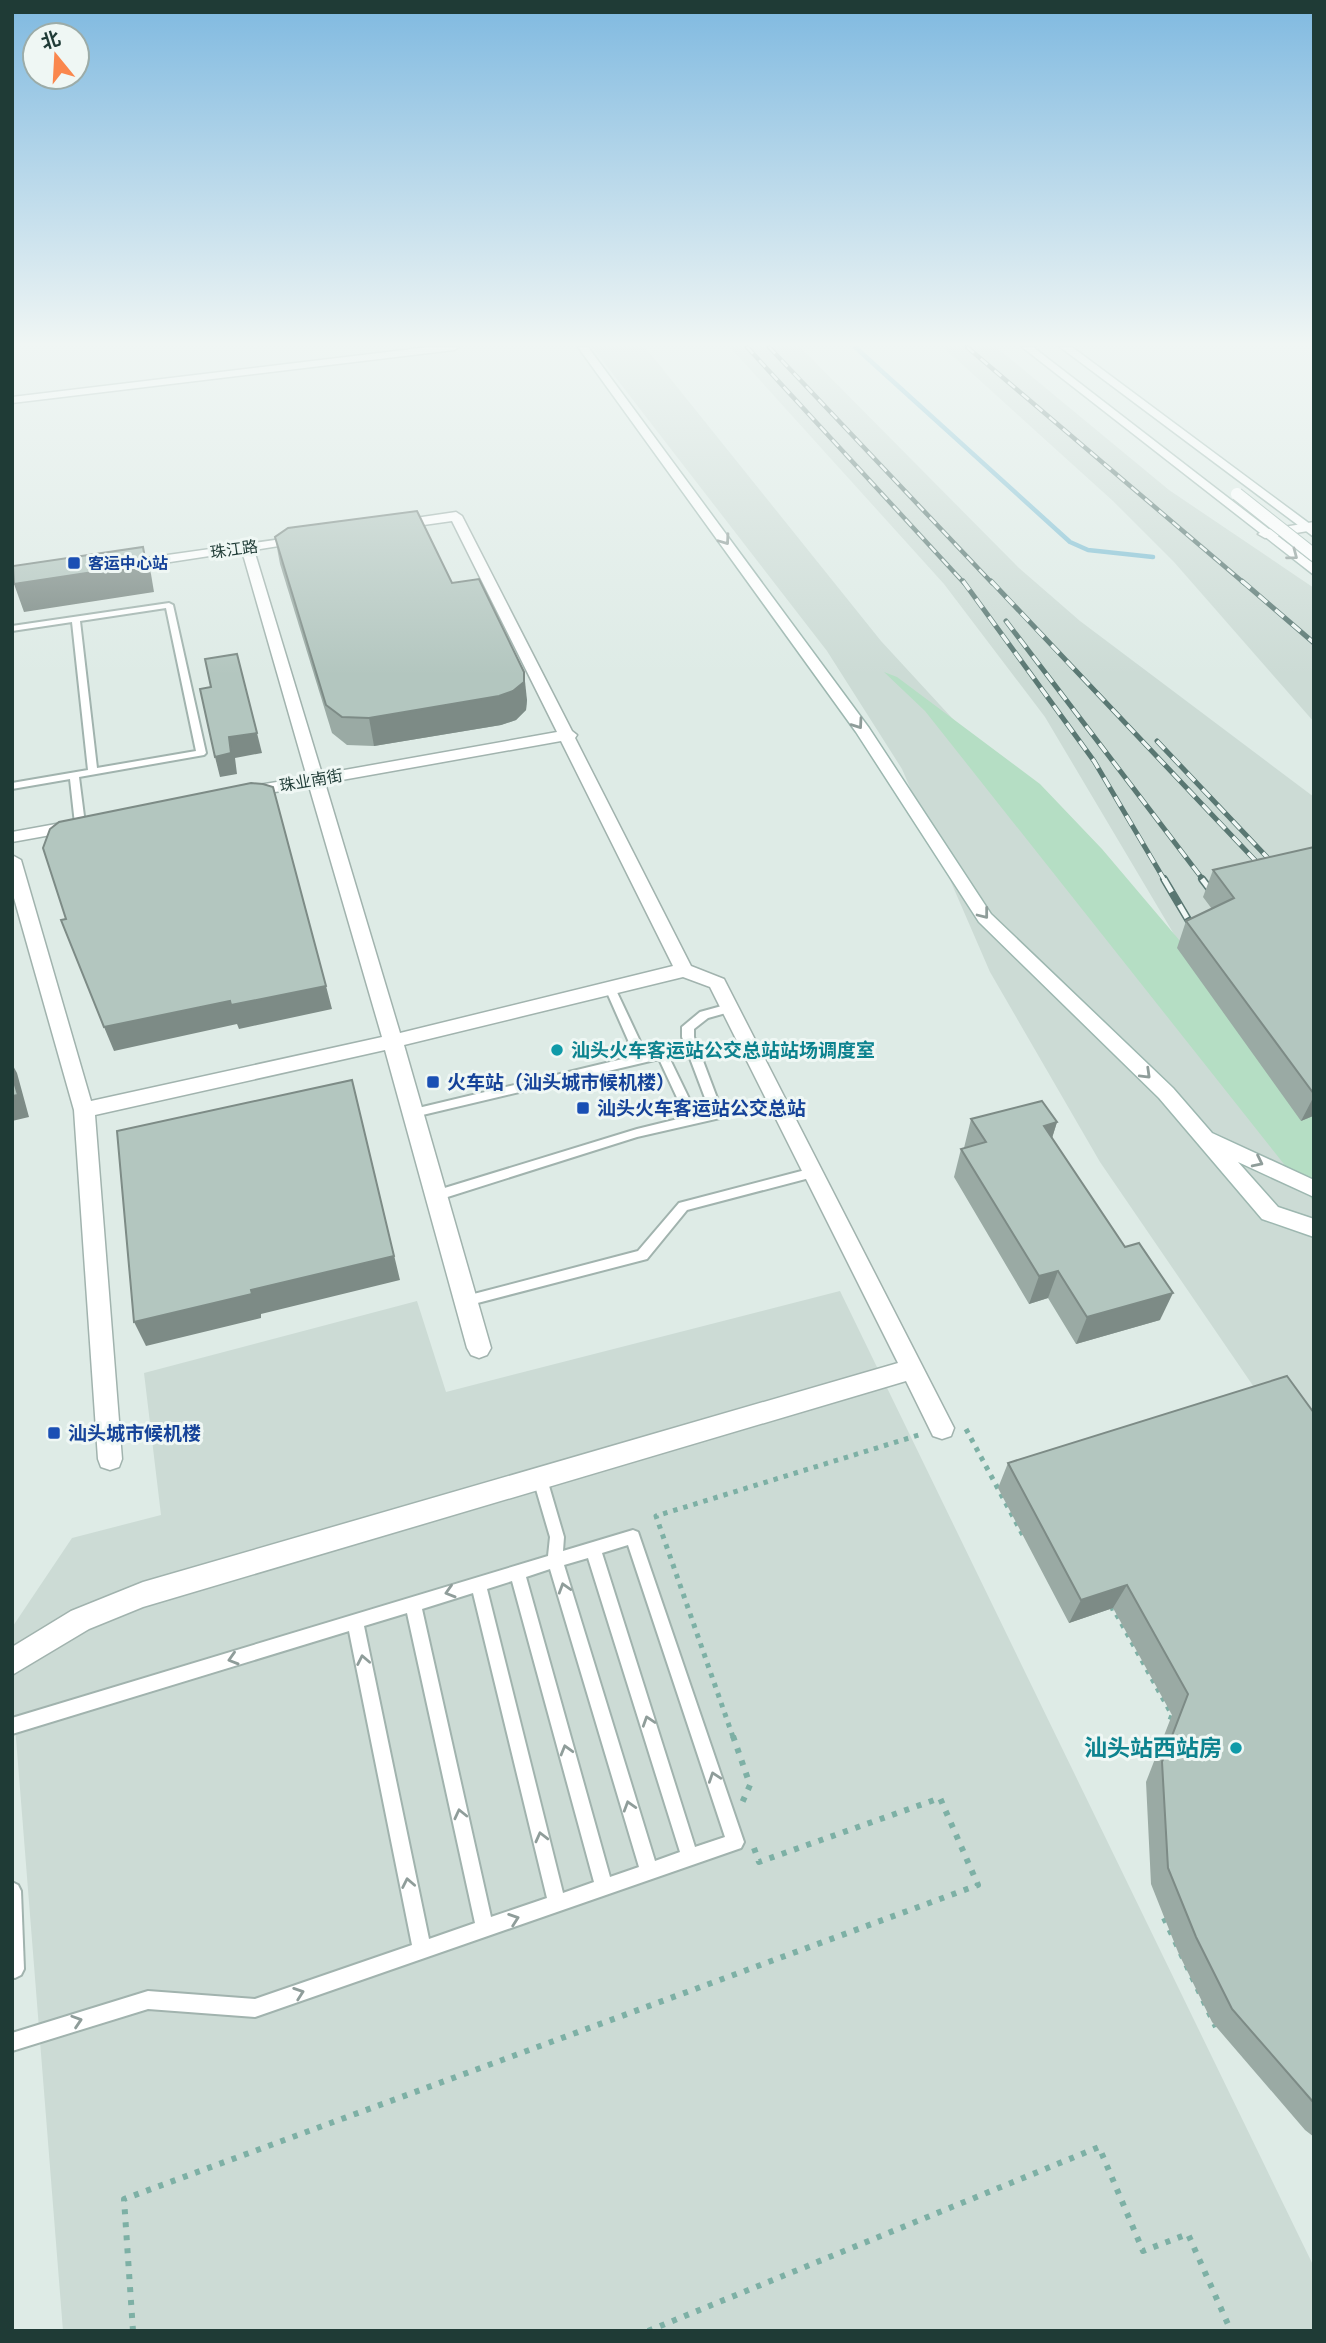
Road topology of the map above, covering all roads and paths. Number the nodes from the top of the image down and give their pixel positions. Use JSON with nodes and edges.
{"nodes":[{"id":1,"x":663,"y":456,"type":"edge"},
{"id":2,"x":1166,"y":456,"type":"edge"},
{"id":3,"x":1189,"y":456,"type":"edge"},
{"id":4,"x":1215,"y":456,"type":"edge"},
{"id":5,"x":378,"y":527,"type":"edge"},
{"id":6,"x":1312,"y":529,"type":"edge"},
{"id":7,"x":1265,"y":534,"type":"junction"},
{"id":8,"x":325,"y":535,"type":"edge"},
{"id":9,"x":247,"y":547,"type":"junction"},
{"id":10,"x":1314,"y":555,"type":"edge"},
{"id":11,"x":102,"y":568,"type":"edge"},
{"id":12,"x":1314,"y":571,"type":"edge"},
{"id":13,"x":76,"y":619,"type":"junction"},
{"id":14,"x":12,"y":629,"type":"edge"},
{"id":15,"x":569,"y":735,"type":"junction"},
{"id":16,"x":93,"y":772,"type":"junction"},
{"id":17,"x":74,"y":775,"type":"junction"},
{"id":18,"x":314,"y":779,"type":"junction"},
{"id":19,"x":12,"y":786,"type":"edge"},
{"id":20,"x":236,"y":794,"type":"edge"},
{"id":21,"x":87,"y":823,"type":"joint"},
{"id":22,"x":12,"y":837,"type":"edge"},
{"id":23,"x":12,"y":860,"type":"edge"},
{"id":24,"x":684,"y":970,"type":"junction"},
{"id":25,"x":610,"y":988,"type":"junction"},
{"id":26,"x":729,"y":1008,"type":"junction"},
{"id":27,"x":393,"y":1041,"type":"junction"},
{"id":28,"x":642,"y":1058,"type":"junction"},
{"id":29,"x":711,"y":1098,"type":"dead end"},
{"id":30,"x":777,"y":1101,"type":"junction"},
{"id":31,"x":84,"y":1110,"type":"junction"},
{"id":32,"x":414,"y":1113,"type":"junction"},
{"id":33,"x":693,"y":1119,"type":"junction"},
{"id":34,"x":1203,"y":1136,"type":"junction"},
{"id":35,"x":813,"y":1173,"type":"junction"},
{"id":36,"x":1314,"y":1189,"type":"edge"},
{"id":37,"x":438,"y":1195,"type":"junction"},
{"id":38,"x":1314,"y":1228,"type":"edge"},
{"id":39,"x":466,"y":1301,"type":"junction"},
{"id":40,"x":479,"y":1348,"type":"dead end"},
{"id":41,"x":913,"y":1369,"type":"junction"},
{"id":42,"x":943,"y":1428,"type":"junction"},
{"id":43,"x":110,"y":1459,"type":"dead end"},
{"id":44,"x":540,"y":1479,"type":"junction"},
{"id":45,"x":593,"y":1549,"type":"junction"},
{"id":46,"x":1030,"y":1549,"type":"dead end"},
{"id":47,"x":555,"y":1561,"type":"junction"},
{"id":48,"x":517,"y":1572,"type":"junction"},
{"id":49,"x":478,"y":1584,"type":"junction"},
{"id":50,"x":413,"y":1604,"type":"junction"},
{"id":51,"x":1102,"y":1611,"type":"edge"},
{"id":52,"x":355,"y":1621,"type":"junction"},
{"id":53,"x":12,"y":1662,"type":"edge"},
{"id":54,"x":12,"y":1726,"type":"edge"},
{"id":55,"x":1168,"y":1726,"type":"dead end"},
{"id":56,"x":740,"y":1808,"type":"dead end"},
{"id":57,"x":751,"y":1840,"type":"dead end"},
{"id":58,"x":690,"y":1857,"type":"junction"},
{"id":59,"x":649,"y":1871,"type":"junction"},
{"id":60,"x":604,"y":1887,"type":"junction"},
{"id":61,"x":12,"y":1891,"type":"edge"},
{"id":62,"x":557,"y":1903,"type":"junction"},
{"id":63,"x":1160,"y":1907,"type":"dead end"},
{"id":64,"x":485,"y":1928,"type":"junction"},
{"id":65,"x":422,"y":1950,"type":"junction"},
{"id":66,"x":15,"y":1969,"type":"dead end"},
{"id":67,"x":1221,"y":2032,"type":"dead end"},
{"id":68,"x":12,"y":2042,"type":"edge"},
{"id":69,"x":133,"y":2331,"type":"edge"},
{"id":70,"x":648,"y":2331,"type":"edge"},
{"id":71,"x":1231,"y":2331,"type":"edge"}],
"edges":[{"from":1,"to":34,"type":"street","one_way":true},
{"from":2,"to":7,"type":"street"},
{"from":3,"to":10,"type":"street","bridge":true},
{"from":4,"to":6,"type":"street"},
{"from":5,"to":15,"type":"street"},
{"from":6,"to":7,"type":"street"},
{"from":7,"to":12,"type":"street","one_way":true},
{"from":8,"to":9,"type":"street","name":"珠江路"},
{"from":9,"to":11,"type":"street","name":"珠江路"},
{"from":9,"to":18,"type":"street"},
{"from":13,"to":14,"type":"lane"},
{"from":13,"to":16,"type":"lane"},
{"from":13,"to":16,"type":"lane"},
{"from":15,"to":18,"type":"street","name":"珠业南街"},
{"from":15,"to":24,"type":"street"},
{"from":16,"to":17,"type":"lane"},
{"from":17,"to":19,"type":"lane"},
{"from":17,"to":21,"type":"lane"},
{"from":18,"to":20,"type":"street","name":"珠业南街"},
{"from":18,"to":27,"type":"street"},
{"from":21,"to":22,"type":"street"},
{"from":23,"to":31,"type":"street"},
{"from":24,"to":25,"type":"street"},
{"from":24,"to":26,"type":"street"},
{"from":25,"to":27,"type":"street"},
{"from":25,"to":28,"type":"lane"},
{"from":26,"to":29,"type":"lane"},
{"from":26,"to":30,"type":"street"},
{"from":27,"to":31,"type":"street"},
{"from":27,"to":32,"type":"street"},
{"from":28,"to":32,"type":"lane"},
{"from":28,"to":33,"type":"lane"},
{"from":30,"to":33,"type":"lane"},
{"from":30,"to":35,"type":"street"},
{"from":31,"to":43,"type":"street"},
{"from":32,"to":37,"type":"street"},
{"from":33,"to":37,"type":"lane"},
{"from":34,"to":36,"type":"street","one_way":true},
{"from":34,"to":38,"type":"street"},
{"from":35,"to":39,"type":"lane"},
{"from":35,"to":41,"type":"street"},
{"from":37,"to":39,"type":"street"},
{"from":39,"to":40,"type":"street"},
{"from":41,"to":42,"type":"street"},
{"from":41,"to":44,"type":"street"},
{"from":42,"to":46,"type":"path"},
{"from":42,"to":56,"type":"path"},
{"from":44,"to":47,"type":"lane"},
{"from":44,"to":53,"type":"street"},
{"from":45,"to":47,"type":"lane"},
{"from":58,"to":45,"type":"lane","one_way":true},
{"from":58,"to":45,"type":"lane","one_way":true},
{"from":47,"to":48,"type":"lane"},
{"from":59,"to":47,"type":"lane","one_way":true},
{"from":48,"to":49,"type":"lane"},
{"from":60,"to":48,"type":"lane","one_way":true},
{"from":49,"to":50,"type":"lane","one_way":true},
{"from":62,"to":49,"type":"lane","one_way":true},
{"from":50,"to":52,"type":"lane"},
{"from":64,"to":50,"type":"lane","one_way":true},
{"from":51,"to":55,"type":"path"},
{"from":52,"to":54,"type":"lane","one_way":true},
{"from":65,"to":52,"type":"lane","one_way":true},
{"from":57,"to":69,"type":"path"},
{"from":58,"to":59,"type":"lane"},
{"from":59,"to":60,"type":"lane"},
{"from":60,"to":62,"type":"lane"},
{"from":61,"to":66,"type":"lane"},
{"from":64,"to":62,"type":"lane","one_way":true},
{"from":63,"to":67,"type":"path"},
{"from":64,"to":65,"type":"lane"},
{"from":68,"to":65,"type":"lane","one_way":true},
{"from":70,"to":71,"type":"path"}]}
